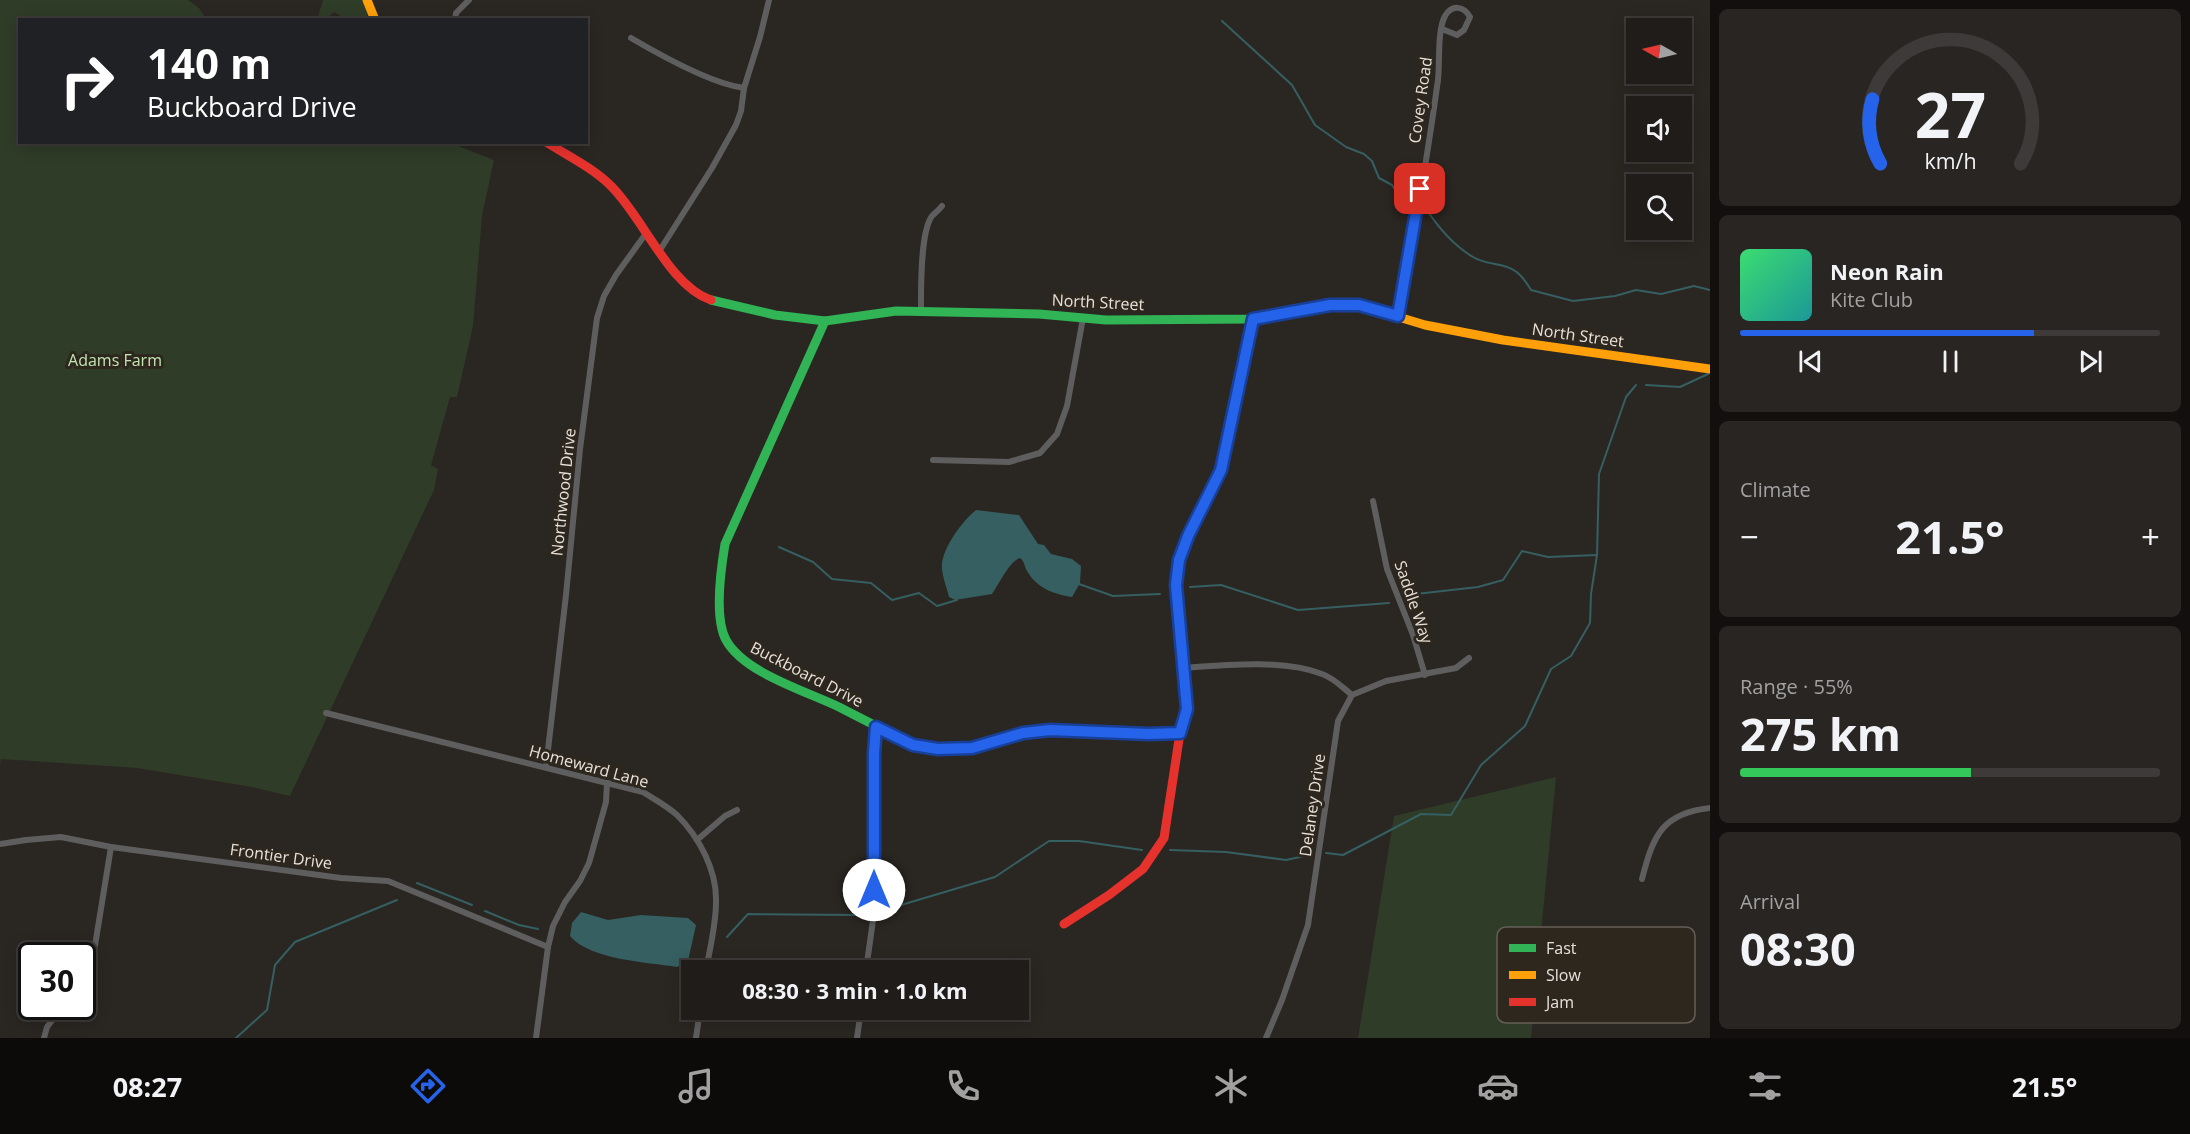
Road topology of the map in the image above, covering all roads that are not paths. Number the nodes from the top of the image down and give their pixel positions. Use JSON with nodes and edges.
{"nodes":[{"id":1,"x":367,"y":0,"type":"edge"},
{"id":2,"x":469,"y":0,"type":"edge"},
{"id":3,"x":769,"y":0,"type":"edge"},
{"id":4,"x":374,"y":18,"type":"edge"},
{"id":5,"x":455,"y":18,"type":"edge"},
{"id":6,"x":1442,"y":29,"type":"junction"},
{"id":7,"x":631,"y":38,"type":"dead end"},
{"id":8,"x":744,"y":88,"type":"junction"},
{"id":9,"x":549,"y":144,"type":"edge"},
{"id":10,"x":942,"y":206,"type":"dead end"},
{"id":11,"x":647,"y":232,"type":"junction"},
{"id":12,"x":660,"y":250,"type":"junction"},
{"id":13,"x":921,"y":311,"type":"junction"},
{"id":14,"x":1398,"y":316,"type":"junction"},
{"id":15,"x":1083,"y":318,"type":"junction"},
{"id":16,"x":1253,"y":319,"type":"junction"},
{"id":17,"x":825,"y":321,"type":"junction"},
{"id":18,"x":1710,"y":369,"type":"edge"},
{"id":19,"x":933,"y":460,"type":"dead end"},
{"id":20,"x":1373,"y":501,"type":"dead end"},
{"id":21,"x":1469,"y":658,"type":"dead end"},
{"id":22,"x":1183,"y":668,"type":"junction"},
{"id":23,"x":1425,"y":675,"type":"junction"},
{"id":24,"x":1352,"y":695,"type":"junction"},
{"id":25,"x":326,"y":714,"type":"dead end"},
{"id":26,"x":876,"y":727,"type":"junction"},
{"id":27,"x":1180,"y":733,"type":"junction"},
{"id":28,"x":546,"y":768,"type":"junction"},
{"id":29,"x":607,"y":783,"type":"junction"},
{"id":30,"x":1710,"y":808,"type":"edge"},
{"id":31,"x":737,"y":810,"type":"dead end"},
{"id":32,"x":697,"y":840,"type":"junction"},
{"id":33,"x":0,"y":844,"type":"edge"},
{"id":34,"x":111,"y":847,"type":"junction"},
{"id":35,"x":1642,"y":879,"type":"dead end"},
{"id":36,"x":1064,"y":924,"type":"dead end"},
{"id":37,"x":96,"y":942,"type":"edge"},
{"id":38,"x":548,"y":947,"type":"junction"},
{"id":39,"x":707,"y":960,"type":"edge"},
{"id":40,"x":867,"y":960,"type":"edge"},
{"id":41,"x":52,"y":1020,"type":"edge"},
{"id":42,"x":699,"y":1020,"type":"edge"},
{"id":43,"x":859,"y":1020,"type":"edge"},
{"id":44,"x":44,"y":1038,"type":"edge"},
{"id":45,"x":536,"y":1038,"type":"edge"},
{"id":46,"x":696,"y":1038,"type":"edge"},
{"id":47,"x":856,"y":1038,"type":"edge"},
{"id":48,"x":1266,"y":1038,"type":"edge"}],
"edges":[{"from":1,"to":4,"type":"street"},
{"from":2,"to":5,"type":"street"},
{"from":3,"to":8,"type":"street"},
{"from":6,"to":6,"type":"street"},
{"from":6,"to":14,"type":"street","name":"Covey Road"},
{"from":7,"to":8,"type":"street"},
{"from":8,"to":12,"type":"street"},
{"from":9,"to":11,"type":"street","name":"North Street"},
{"from":10,"to":13,"type":"street"},
{"from":11,"to":12,"type":"street","name":"North Street"},
{"from":11,"to":28,"type":"street","name":"Northwood Drive"},
{"from":12,"to":17,"type":"street","name":"North Street"},
{"from":13,"to":15,"type":"street","name":"North Street"},
{"from":13,"to":17,"type":"street","name":"North Street"},
{"from":14,"to":16,"type":"street","name":"North Street"},
{"from":14,"to":18,"type":"street","name":"North Street"},
{"from":15,"to":16,"type":"street","name":"North Street"},
{"from":15,"to":19,"type":"street"},
{"from":16,"to":22,"type":"street"},
{"from":17,"to":26,"type":"street","name":"Buckboard Drive"},
{"from":20,"to":23,"type":"street","name":"Saddle Way"},
{"from":21,"to":23,"type":"street"},
{"from":22,"to":24,"type":"street"},
{"from":22,"to":27,"type":"street"},
{"from":23,"to":24,"type":"street"},
{"from":24,"to":48,"type":"street","name":"Delaney Drive"},
{"from":25,"to":28,"type":"street","name":"Homeward Lane"},
{"from":26,"to":27,"type":"street","name":"Buckboard Drive"},
{"from":26,"to":40,"type":"street"},
{"from":27,"to":36,"type":"street"},
{"from":28,"to":29,"type":"street","name":"Homeward Lane"},
{"from":29,"to":32,"type":"street","name":"Homeward Lane"},
{"from":29,"to":38,"type":"street"},
{"from":30,"to":35,"type":"street"},
{"from":31,"to":32,"type":"street"},
{"from":32,"to":39,"type":"street","name":"Homeward Lane"},
{"from":33,"to":34,"type":"street","name":"Frontier Drive"},
{"from":34,"to":37,"type":"street"},
{"from":34,"to":38,"type":"street","name":"Frontier Drive"},
{"from":38,"to":45,"type":"street"},
{"from":41,"to":44,"type":"street"},
{"from":42,"to":46,"type":"street"},
{"from":43,"to":47,"type":"street"}]}
